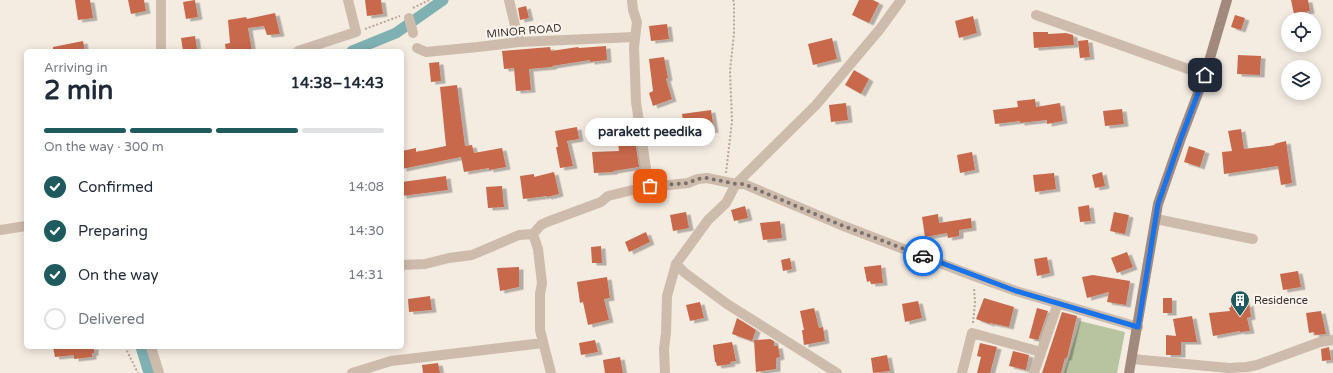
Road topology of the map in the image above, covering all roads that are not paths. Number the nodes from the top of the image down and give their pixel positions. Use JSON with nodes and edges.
{"nodes":[{"id":1,"x":160,"y":0,"type":"edge"},
{"id":2,"x":348,"y":0,"type":"edge"},
{"id":3,"x":509,"y":0,"type":"edge"},
{"id":4,"x":632,"y":0,"type":"edge"},
{"id":5,"x":901,"y":0,"type":"edge"},
{"id":6,"x":1227,"y":0,"type":"edge"},
{"id":7,"x":406,"y":14,"type":"road end"},
{"id":8,"x":1036,"y":15,"type":"dead end"},
{"id":9,"x":413,"y":33,"type":"dead end"},
{"id":10,"x":634,"y":37,"type":"junction"},
{"id":11,"x":519,"y":42,"type":"junction"},
{"id":12,"x":417,"y":48,"type":"dead end"},
{"id":13,"x":161,"y":49,"type":"edge"},
{"id":14,"x":304,"y":49,"type":"edge"},
{"id":15,"x":1205,"y":75,"type":"junction"},
{"id":16,"x":736,"y":184,"type":"junction"},
{"id":17,"x":650,"y":186,"type":"junction"},
{"id":18,"x":1156,"y":219,"type":"junction"},
{"id":19,"x":24,"y":226,"type":"edge"},
{"id":20,"x":0,"y":230,"type":"edge"},
{"id":21,"x":533,"y":234,"type":"junction"},
{"id":22,"x":1254,"y":239,"type":"dead end"},
{"id":23,"x":676,"y":264,"type":"junction"},
{"id":24,"x":404,"y":265,"type":"edge"},
{"id":25,"x":1058,"y":304,"type":"junction"},
{"id":26,"x":1138,"y":327,"type":"junction"},
{"id":27,"x":1333,"y":340,"type":"edge"},
{"id":28,"x":542,"y":343,"type":"junction"},
{"id":29,"x":152,"y":349,"type":"edge"},
{"id":30,"x":1041,"y":352,"type":"junction"},
{"id":31,"x":1132,"y":358,"type":"junction"},
{"id":32,"x":159,"y":373,"type":"edge"},
{"id":33,"x":352,"y":373,"type":"edge"},
{"id":34,"x":551,"y":373,"type":"edge"},
{"id":35,"x":665,"y":373,"type":"edge"},
{"id":36,"x":837,"y":373,"type":"edge"},
{"id":37,"x":962,"y":373,"type":"edge"},
{"id":38,"x":1034,"y":373,"type":"edge"},
{"id":39,"x":1129,"y":373,"type":"edge"}],
"edges":[{"from":1,"to":13,"type":"street"},
{"from":2,"to":14,"type":"street"},
{"from":3,"to":11,"type":"street"},
{"from":4,"to":10,"type":"street"},
{"from":5,"to":16,"type":"street"},
{"from":6,"to":15,"type":"main road"},
{"from":7,"to":9,"type":"street"},
{"from":8,"to":15,"type":"street"},
{"from":10,"to":11,"type":"street","name":"MINOR ROAD"},
{"from":10,"to":17,"type":"street"},
{"from":11,"to":12,"type":"street","name":"MINOR ROAD"},
{"from":15,"to":18,"type":"main road"},
{"from":16,"to":17,"type":"street"},
{"from":16,"to":23,"type":"street"},
{"from":16,"to":25,"type":"street"},
{"from":17,"to":21,"type":"street"},
{"from":18,"to":22,"type":"street"},
{"from":18,"to":26,"type":"main road"},
{"from":19,"to":20,"type":"street"},
{"from":21,"to":24,"type":"street"},
{"from":21,"to":28,"type":"street"},
{"from":23,"to":35,"type":"street"},
{"from":23,"to":36,"type":"street"},
{"from":25,"to":26,"type":"street"},
{"from":25,"to":30,"type":"street"},
{"from":26,"to":31,"type":"main road"},
{"from":27,"to":31,"type":"street"},
{"from":28,"to":33,"type":"street"},
{"from":28,"to":34,"type":"street"},
{"from":29,"to":32,"type":"street"},
{"from":30,"to":37,"type":"street"},
{"from":30,"to":38,"type":"street"},
{"from":31,"to":39,"type":"main road"}]}
